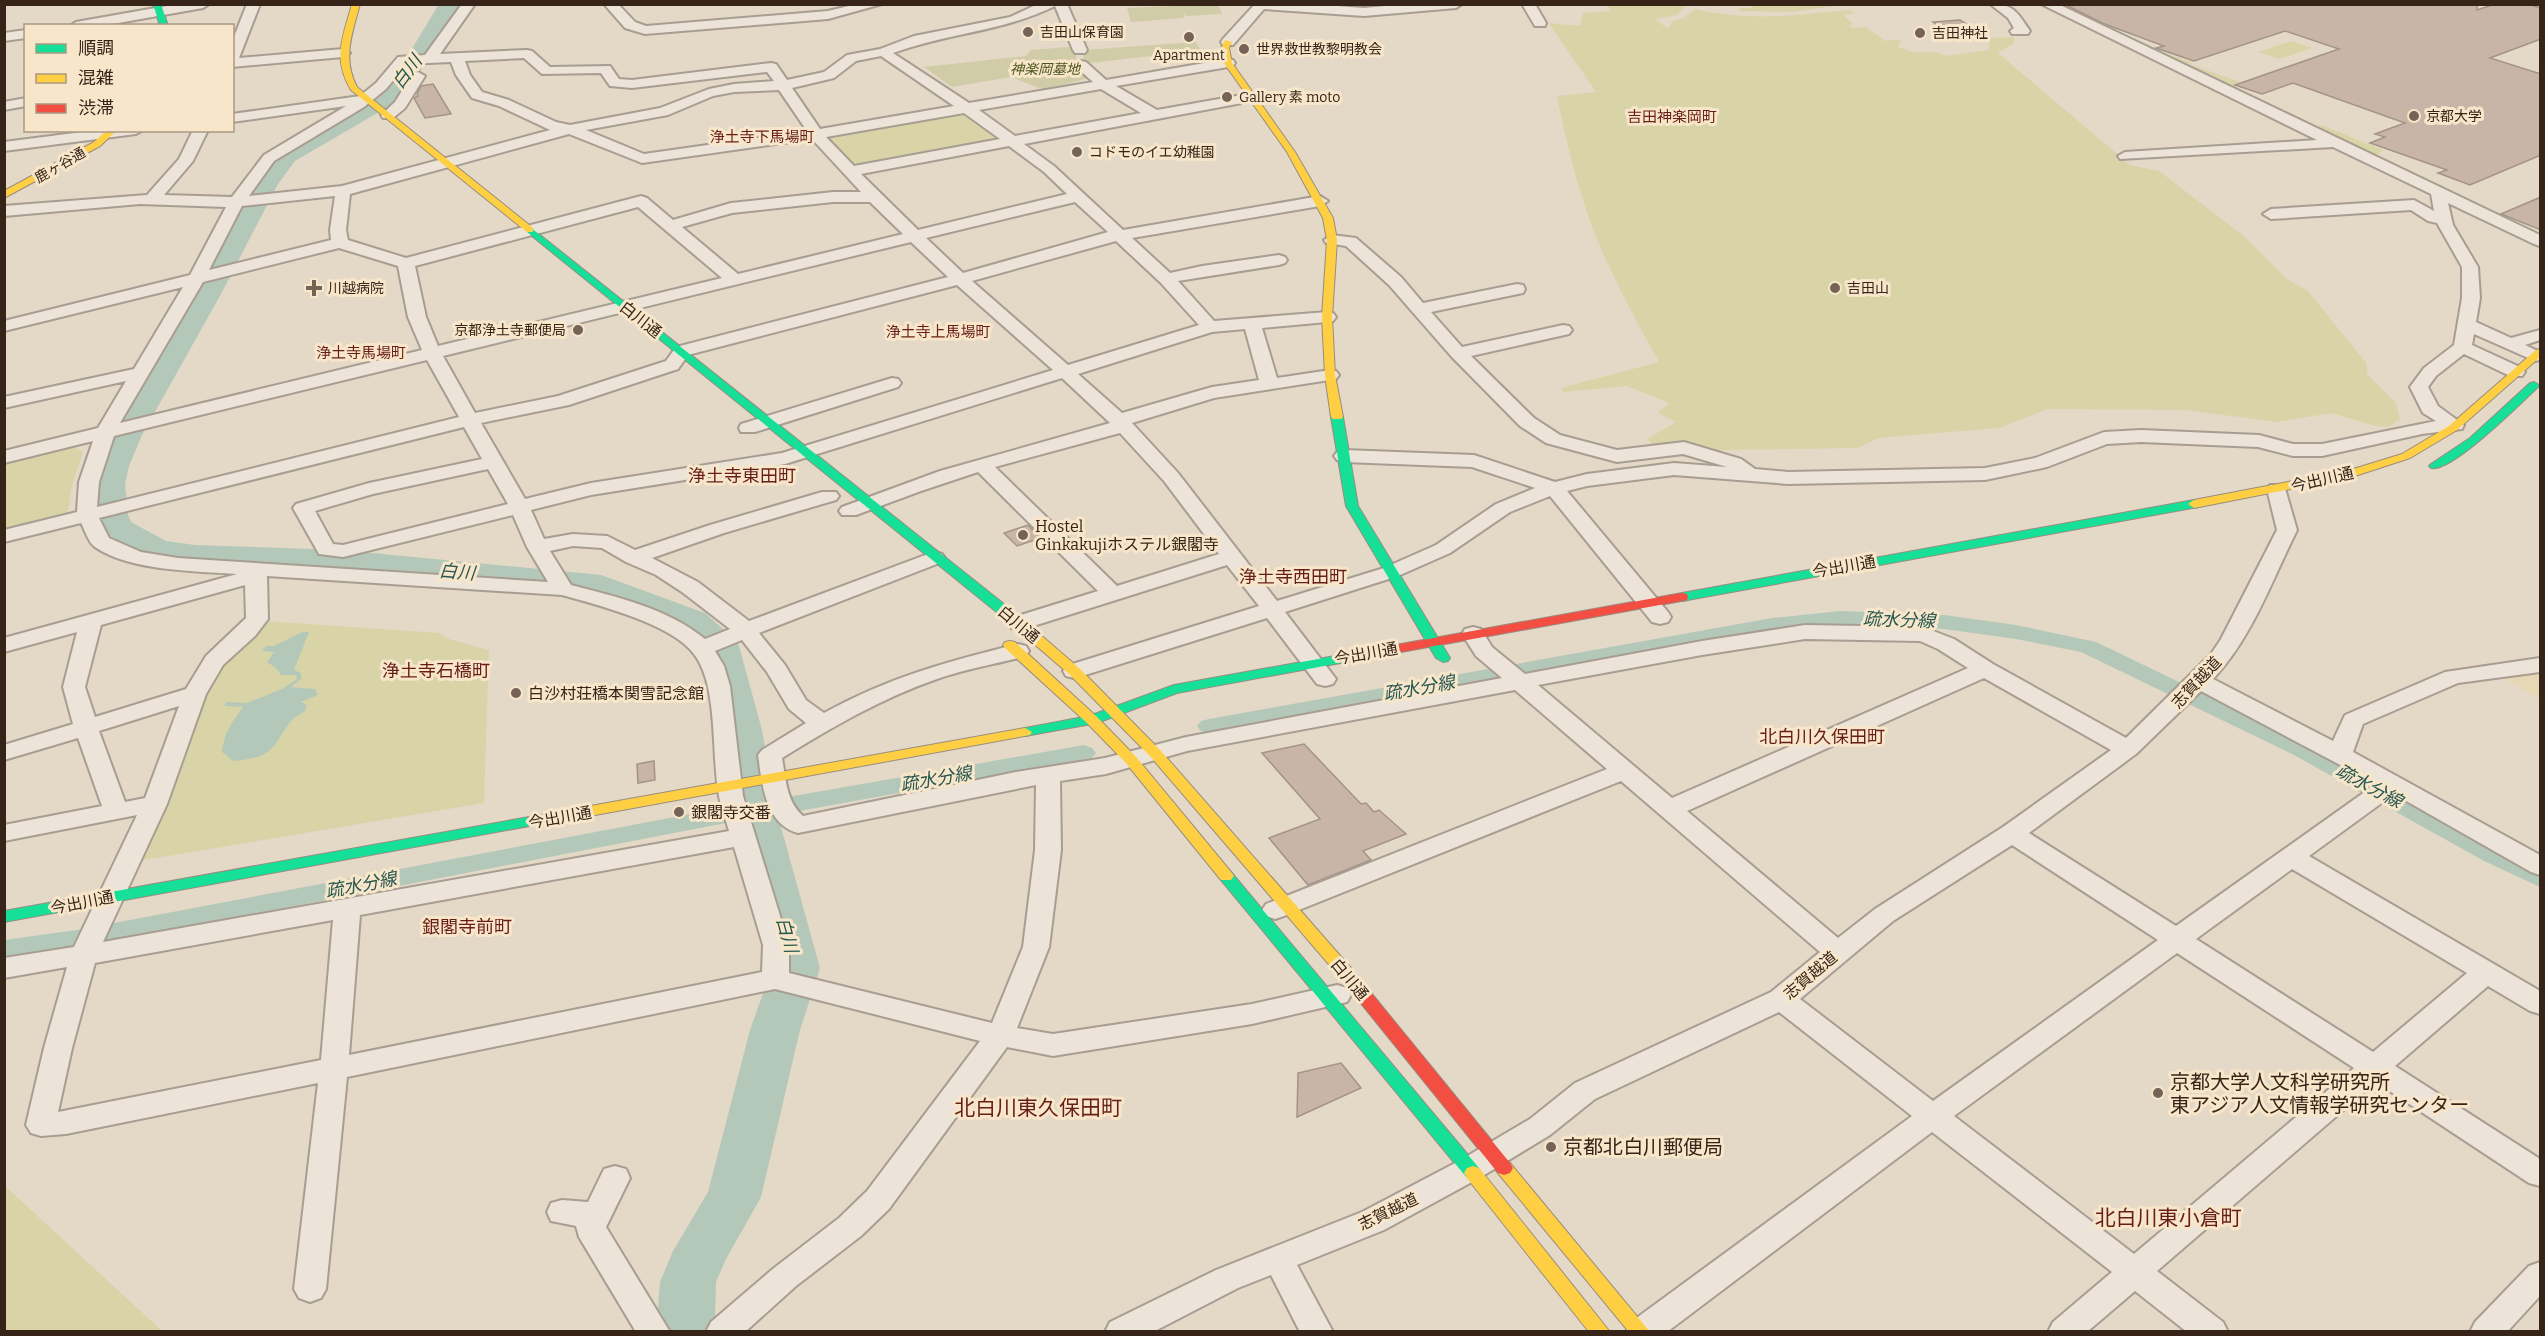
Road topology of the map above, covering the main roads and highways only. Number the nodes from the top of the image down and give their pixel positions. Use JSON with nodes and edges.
{"nodes":[{"id":1,"x":356,"y":4,"type":"edge"},
{"id":2,"x":1228,"y":42,"type":"road end"},
{"id":3,"x":336,"y":91,"type":"dead end"},
{"id":4,"x":368,"y":109,"type":"junction"},
{"id":5,"x":112,"y":132,"type":"edge"},
{"id":6,"x":415,"y":156,"type":"dead end"},
{"id":7,"x":441,"y":178,"type":"dead end"},
{"id":8,"x":4,"y":195,"type":"edge"},
{"id":9,"x":494,"y":221,"type":"dead end"},
{"id":10,"x":520,"y":236,"type":"junction"},
{"id":11,"x":655,"y":351,"type":"dead end"},
{"id":12,"x":2538,"y":354,"type":"edge"},
{"id":13,"x":678,"y":363,"type":"junction"},
{"id":14,"x":2537,"y":387,"type":"edge"},
{"id":15,"x":756,"y":430,"type":"junction"},
{"id":16,"x":795,"y":459,"type":"junction"},
{"id":17,"x":2423,"y":470,"type":"dead end"},
{"id":18,"x":825,"y":492,"type":"road end"},
{"id":19,"x":856,"y":518,"type":"road end"},
{"id":20,"x":899,"y":552,"type":"dead end"},
{"id":21,"x":928,"y":567,"type":"junction"},
{"id":22,"x":1000,"y":636,"type":"dead end"},
{"id":23,"x":1433,"y":641,"type":"junction"},
{"id":24,"x":1442,"y":658,"type":"dead end"},
{"id":25,"x":1161,"y":708,"type":"dead end"},
{"id":26,"x":1115,"y":712,"type":"junction"},
{"id":27,"x":1092,"y":720,"type":"junction"},
{"id":28,"x":4,"y":917,"type":"edge"},
{"id":29,"x":1482,"y":1162,"type":"junction"},
{"id":30,"x":1601,"y":1332,"type":"edge"},
{"id":31,"x":1642,"y":1332,"type":"edge"}],
"edges":[{"from":1,"to":4,"type":"main road","name":"白川通"},
{"from":2,"to":23,"type":"main road"},
{"from":3,"to":4,"type":"main road","name":"白川通"},
{"from":4,"to":10,"type":"main road","name":"白川通"},
{"from":5,"to":8,"type":"main road","name":"鹿ヶ谷通"},
{"from":6,"to":7,"type":"main road"},
{"from":9,"to":10,"type":"main road","name":"白川通"},
{"from":10,"to":13,"type":"main road","name":"白川通"},
{"from":11,"to":13,"type":"main road","name":"白川通"},
{"from":12,"to":23,"type":"main road","name":"今出川通"},
{"from":13,"to":15,"type":"main road","name":"白川通"},
{"from":14,"to":17,"type":"main road"},
{"from":15,"to":16,"type":"main road","name":"白川通"},
{"from":15,"to":16,"type":"main road","name":"白川通"},
{"from":16,"to":21,"type":"main road","name":"白川通"},
{"from":18,"to":19,"type":"main road"},
{"from":20,"to":21,"type":"main road","name":"白川通"},
{"from":21,"to":26,"type":"main road","name":"白川通"},
{"from":22,"to":27,"type":"main road","name":"白川通"},
{"from":23,"to":24,"type":"main road"},
{"from":23,"to":26,"type":"main road","name":"今出川通"},
{"from":25,"to":26,"type":"main road","name":"今出川通"},
{"from":26,"to":27,"type":"main road","name":"今出川通"},
{"from":26,"to":29,"type":"main road","name":"白川通"},
{"from":27,"to":28,"type":"main road","name":"今出川通"},
{"from":27,"to":29,"type":"main road","name":"白川通"},
{"from":29,"to":30,"type":"main road","name":"白川通"},
{"from":29,"to":31,"type":"main road","name":"白川通"}]}
